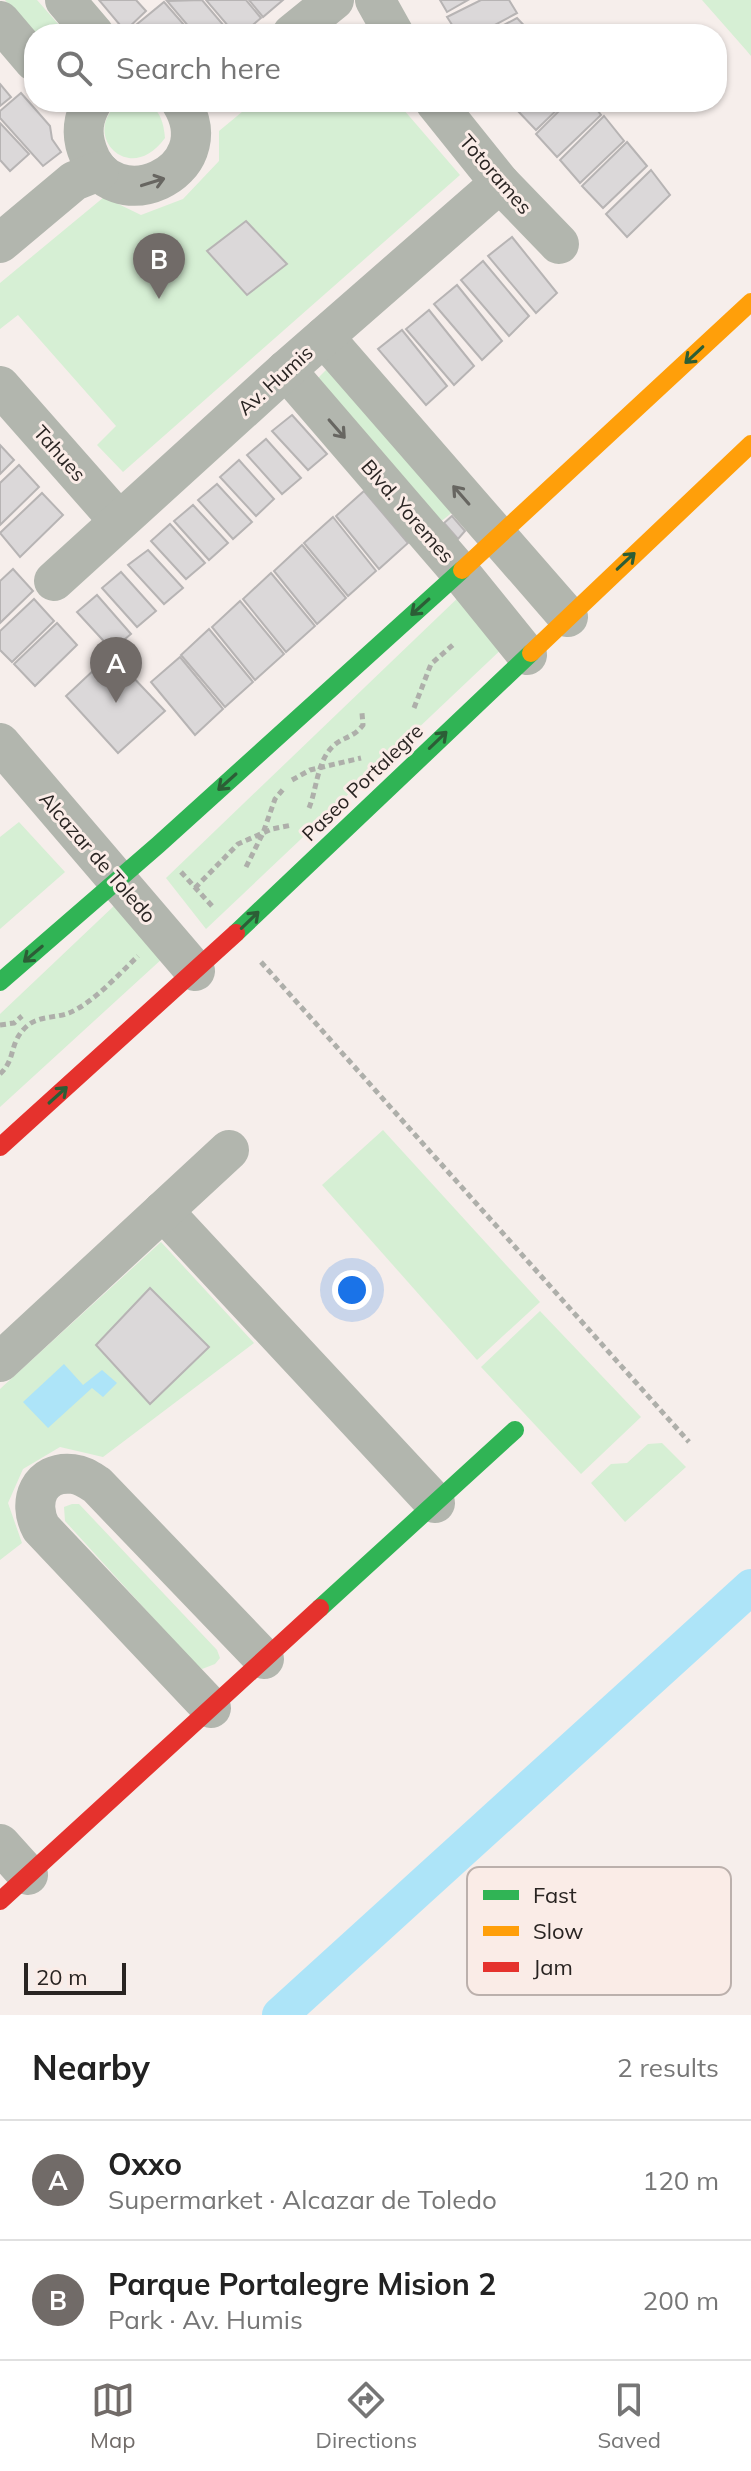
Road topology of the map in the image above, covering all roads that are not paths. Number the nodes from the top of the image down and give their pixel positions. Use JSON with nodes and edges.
{"nodes":[{"id":1,"x":65,"y":0,"type":"edge"},
{"id":2,"x":334,"y":0,"type":"edge"},
{"id":3,"x":375,"y":0,"type":"edge"},
{"id":4,"x":0,"y":21,"type":"edge"},
{"id":5,"x":85,"y":24,"type":"edge"},
{"id":6,"x":304,"y":24,"type":"edge"},
{"id":7,"x":388,"y":24,"type":"edge"},
{"id":8,"x":24,"y":49,"type":"edge"},
{"id":9,"x":82,"y":112,"type":"edge"},
{"id":10,"x":192,"y":112,"type":"edge"},
{"id":11,"x":443,"y":112,"type":"edge"},
{"id":12,"x":99,"y":171,"type":"junction"},
{"id":13,"x":500,"y":183,"type":"junction"},
{"id":14,"x":0,"y":243,"type":"edge"},
{"id":15,"x":559,"y":244,"type":"dead end"},
{"id":16,"x":751,"y":302,"type":"edge"},
{"id":17,"x":324,"y":337,"type":"junction"},
{"id":18,"x":286,"y":370,"type":"junction"},
{"id":19,"x":0,"y":386,"type":"edge"},
{"id":20,"x":751,"y":444,"type":"edge"},
{"id":21,"x":119,"y":521,"type":"junction"},
{"id":22,"x":498,"y":537,"type":"junction"},
{"id":23,"x":459,"y":571,"type":"junction"},
{"id":24,"x":54,"y":581,"type":"dead end"},
{"id":25,"x":568,"y":617,"type":"junction"},
{"id":26,"x":527,"y":655,"type":"junction"},
{"id":27,"x":0,"y":743,"type":"edge"},
{"id":28,"x":119,"y":880,"type":"junction"},
{"id":29,"x":195,"y":971,"type":"junction"},
{"id":30,"x":0,"y":982,"type":"edge"},
{"id":31,"x":0,"y":1147,"type":"edge"},
{"id":32,"x":229,"y":1150,"type":"dead end"},
{"id":33,"x":163,"y":1211,"type":"junction"},
{"id":34,"x":0,"y":1362,"type":"edge"},
{"id":35,"x":515,"y":1430,"type":"dead end"},
{"id":36,"x":435,"y":1503,"type":"junction"},
{"id":37,"x":264,"y":1659,"type":"junction"},
{"id":38,"x":211,"y":1708,"type":"junction"},
{"id":39,"x":0,"y":1844,"type":"edge"},
{"id":40,"x":14,"y":1888,"type":"edge"}],
"edges":[{"from":1,"to":5,"type":"street"},
{"from":2,"to":6,"type":"street"},
{"from":3,"to":7,"type":"street"},
{"from":4,"to":8,"type":"street"},
{"from":9,"to":12,"type":"street"},
{"from":12,"to":10,"type":"street","one_way":true},
{"from":11,"to":13,"type":"street","name":"Totorames"},
{"from":12,"to":14,"type":"street"},
{"from":13,"to":15,"type":"street","name":"Totorames"},
{"from":13,"to":17,"type":"street","name":"Av. Humis"},
{"from":16,"to":22,"type":"street","one_way":true},
{"from":17,"to":18,"type":"street","name":"Av. Humis"},
{"from":22,"to":17,"type":"street","one_way":true},
{"from":18,"to":21,"type":"street","name":"Av. Humis"},
{"from":18,"to":23,"type":"street","name":"Blvd. Yoremes","one_way":true},
{"from":19,"to":21,"type":"street","name":"Tahues"},
{"from":25,"to":20,"type":"street","name":"Paseo Portalegre","one_way":true},
{"from":21,"to":24,"type":"street","name":"Av. Humis"},
{"from":22,"to":23,"type":"street"},
{"from":22,"to":25,"type":"street"},
{"from":23,"to":26,"type":"street","name":"Blvd. Yoremes"},
{"from":23,"to":28,"type":"street","one_way":true},
{"from":25,"to":26,"type":"street","name":"Paseo Portalegre"},
{"from":29,"to":26,"type":"street","name":"Paseo Portalegre","one_way":true},
{"from":27,"to":28,"type":"street","name":"Alcazar de Toledo"},
{"from":28,"to":29,"type":"street","name":"Alcazar de Toledo"},
{"from":28,"to":30,"type":"street","one_way":true},
{"from":31,"to":29,"type":"street","name":"Paseo Portalegre","one_way":true},
{"from":32,"to":33,"type":"street"},
{"from":33,"to":34,"type":"street"},
{"from":33,"to":36,"type":"street"},
{"from":35,"to":36,"type":"street"},
{"from":36,"to":37,"type":"street"},
{"from":37,"to":38,"type":"street"},
{"from":37,"to":38,"type":"street"},
{"from":38,"to":40,"type":"street"},
{"from":39,"to":40,"type":"street"}]}
